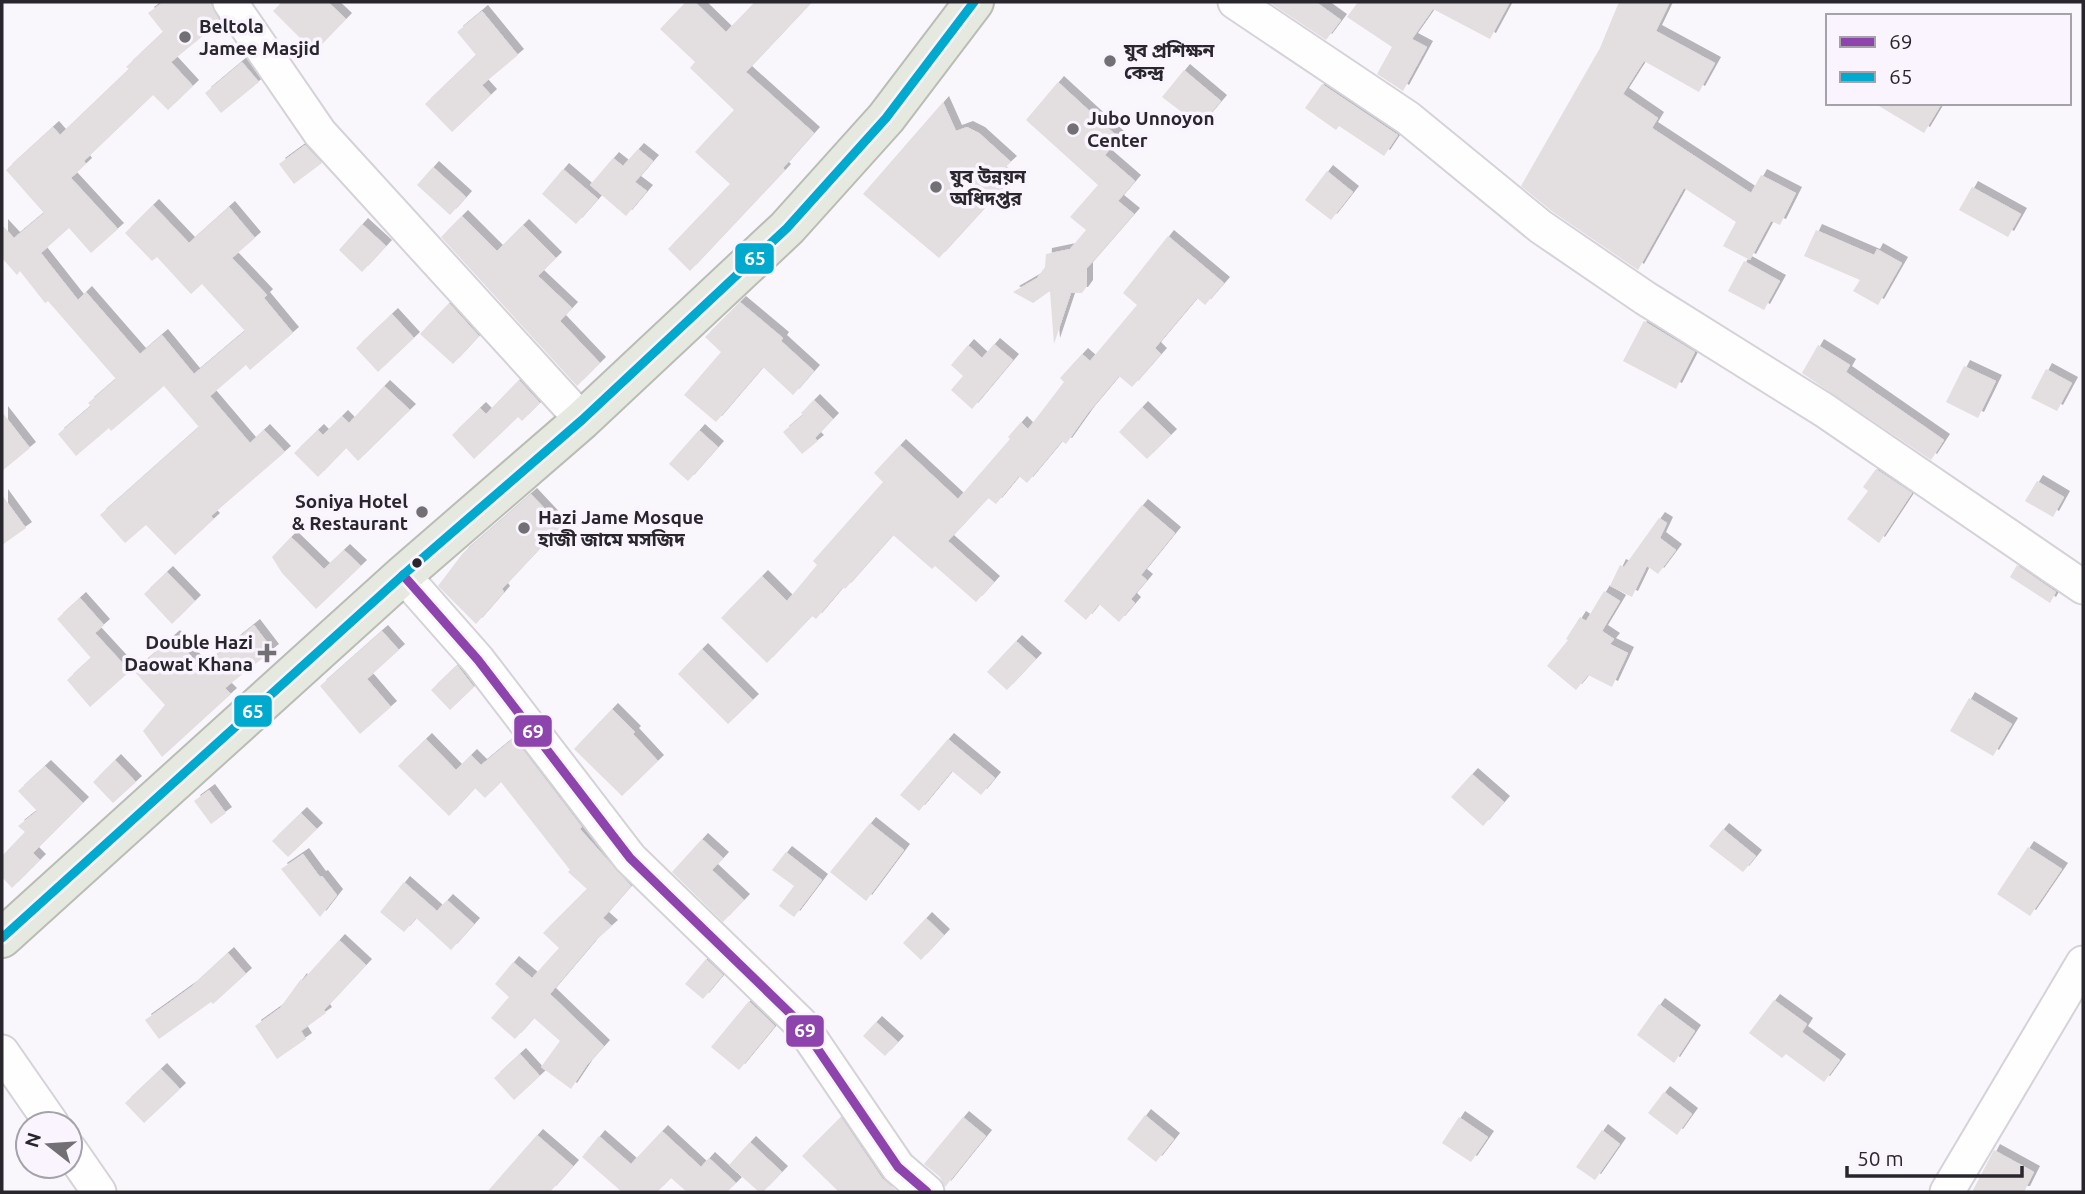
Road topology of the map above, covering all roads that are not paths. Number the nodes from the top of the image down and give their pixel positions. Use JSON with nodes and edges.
{"nodes":[{"id":1,"x":230,"y":2,"type":"edge"},
{"id":2,"x":974,"y":2,"type":"edge"},
{"id":3,"x":1235,"y":2,"type":"edge"},
{"id":4,"x":582,"y":419,"type":"junction"},
{"id":5,"x":403,"y":575,"type":"junction"},
{"id":6,"x":2083,"y":587,"type":"edge"},
{"id":7,"x":2,"y":937,"type":"edge"},
{"id":8,"x":2083,"y":963,"type":"edge"},
{"id":9,"x":2,"y":1052,"type":"edge"},
{"id":10,"x":42,"y":1110,"type":"edge"},
{"id":11,"x":84,"y":1170,"type":"edge"},
{"id":12,"x":99,"y":1192,"type":"edge"},
{"id":13,"x":927,"y":1192,"type":"edge"},
{"id":14,"x":1947,"y":1192,"type":"edge"}],
"edges":[{"from":1,"to":4,"type":"street"},
{"from":2,"to":4,"type":"highway"},
{"from":3,"to":6,"type":"street"},
{"from":4,"to":5,"type":"highway"},
{"from":5,"to":7,"type":"highway"},
{"from":5,"to":13,"type":"street"},
{"from":8,"to":14,"type":"street"},
{"from":9,"to":10,"type":"street"},
{"from":11,"to":12,"type":"street"}]}
